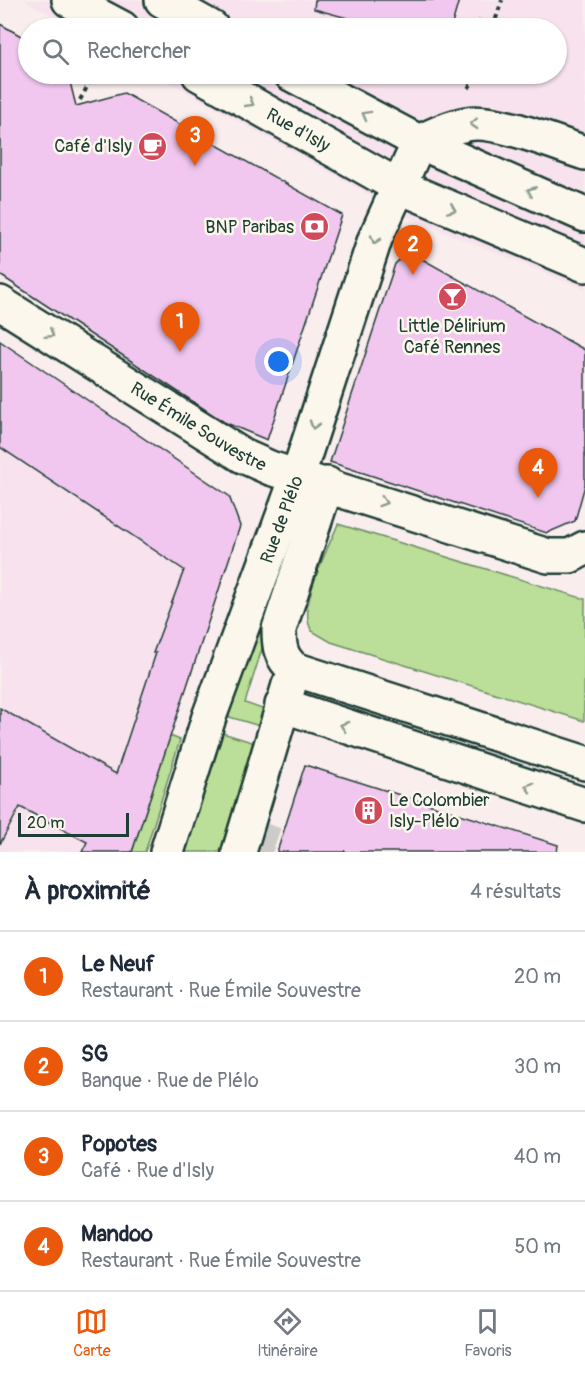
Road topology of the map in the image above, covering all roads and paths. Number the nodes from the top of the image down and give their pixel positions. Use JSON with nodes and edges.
{"nodes":[{"id":1,"x":69,"y":0,"type":"edge"},
{"id":2,"x":162,"y":0,"type":"edge"},
{"id":3,"x":502,"y":0,"type":"edge"},
{"id":4,"x":103,"y":18,"type":"edge"},
{"id":5,"x":194,"y":18,"type":"edge"},
{"id":6,"x":497,"y":18,"type":"edge"},
{"id":7,"x":89,"y":84,"type":"edge"},
{"id":8,"x":217,"y":84,"type":"edge"},
{"id":9,"x":310,"y":84,"type":"edge"},
{"id":10,"x":80,"y":100,"type":"dead end"},
{"id":11,"x":419,"y":142,"type":"junction"},
{"id":12,"x":585,"y":153,"type":"edge"},
{"id":13,"x":398,"y":186,"type":"junction"},
{"id":14,"x":585,"y":215,"type":"edge"},
{"id":15,"x":585,"y":265,"type":"edge"},
{"id":16,"x":0,"y":303,"type":"edge"},
{"id":17,"x":313,"y":480,"type":"junction"},
{"id":18,"x":585,"y":548,"type":"edge"},
{"id":19,"x":294,"y":669,"type":"junction"},
{"id":20,"x":282,"y":705,"type":"junction"},
{"id":21,"x":585,"y":763,"type":"edge"},
{"id":22,"x":585,"y":805,"type":"edge"},
{"id":23,"x":241,"y":846,"type":"edge"},
{"id":24,"x":167,"y":852,"type":"edge"}],
"edges":[{"from":1,"to":4,"type":"street"},
{"from":2,"to":5,"type":"street"},
{"from":3,"to":6,"type":"path"},
{"from":7,"to":10,"type":"path"},
{"from":8,"to":13,"type":"street","name":"Rue d'Isly","one_way":true},
{"from":11,"to":9,"type":"street","one_way":true},
{"from":12,"to":11,"type":"street","one_way":true},
{"from":11,"to":13,"type":"street"},
{"from":14,"to":11,"type":"street","one_way":true},
{"from":13,"to":15,"type":"street","name":"Rue d'Isly","one_way":true},
{"from":13,"to":17,"type":"street","name":"Rue de Plélo","one_way":true},
{"from":16,"to":17,"type":"street","name":"Rue Émile Souvestre","one_way":true},
{"from":17,"to":18,"type":"street","name":"Rue Émile Souvestre","one_way":true},
{"from":17,"to":19,"type":"street"},
{"from":17,"to":24,"type":"street","name":"Rue de Plélo"},
{"from":19,"to":20,"type":"street"},
{"from":19,"to":21,"type":"street"},
{"from":22,"to":20,"type":"street","one_way":true},
{"from":20,"to":23,"type":"street"}]}
